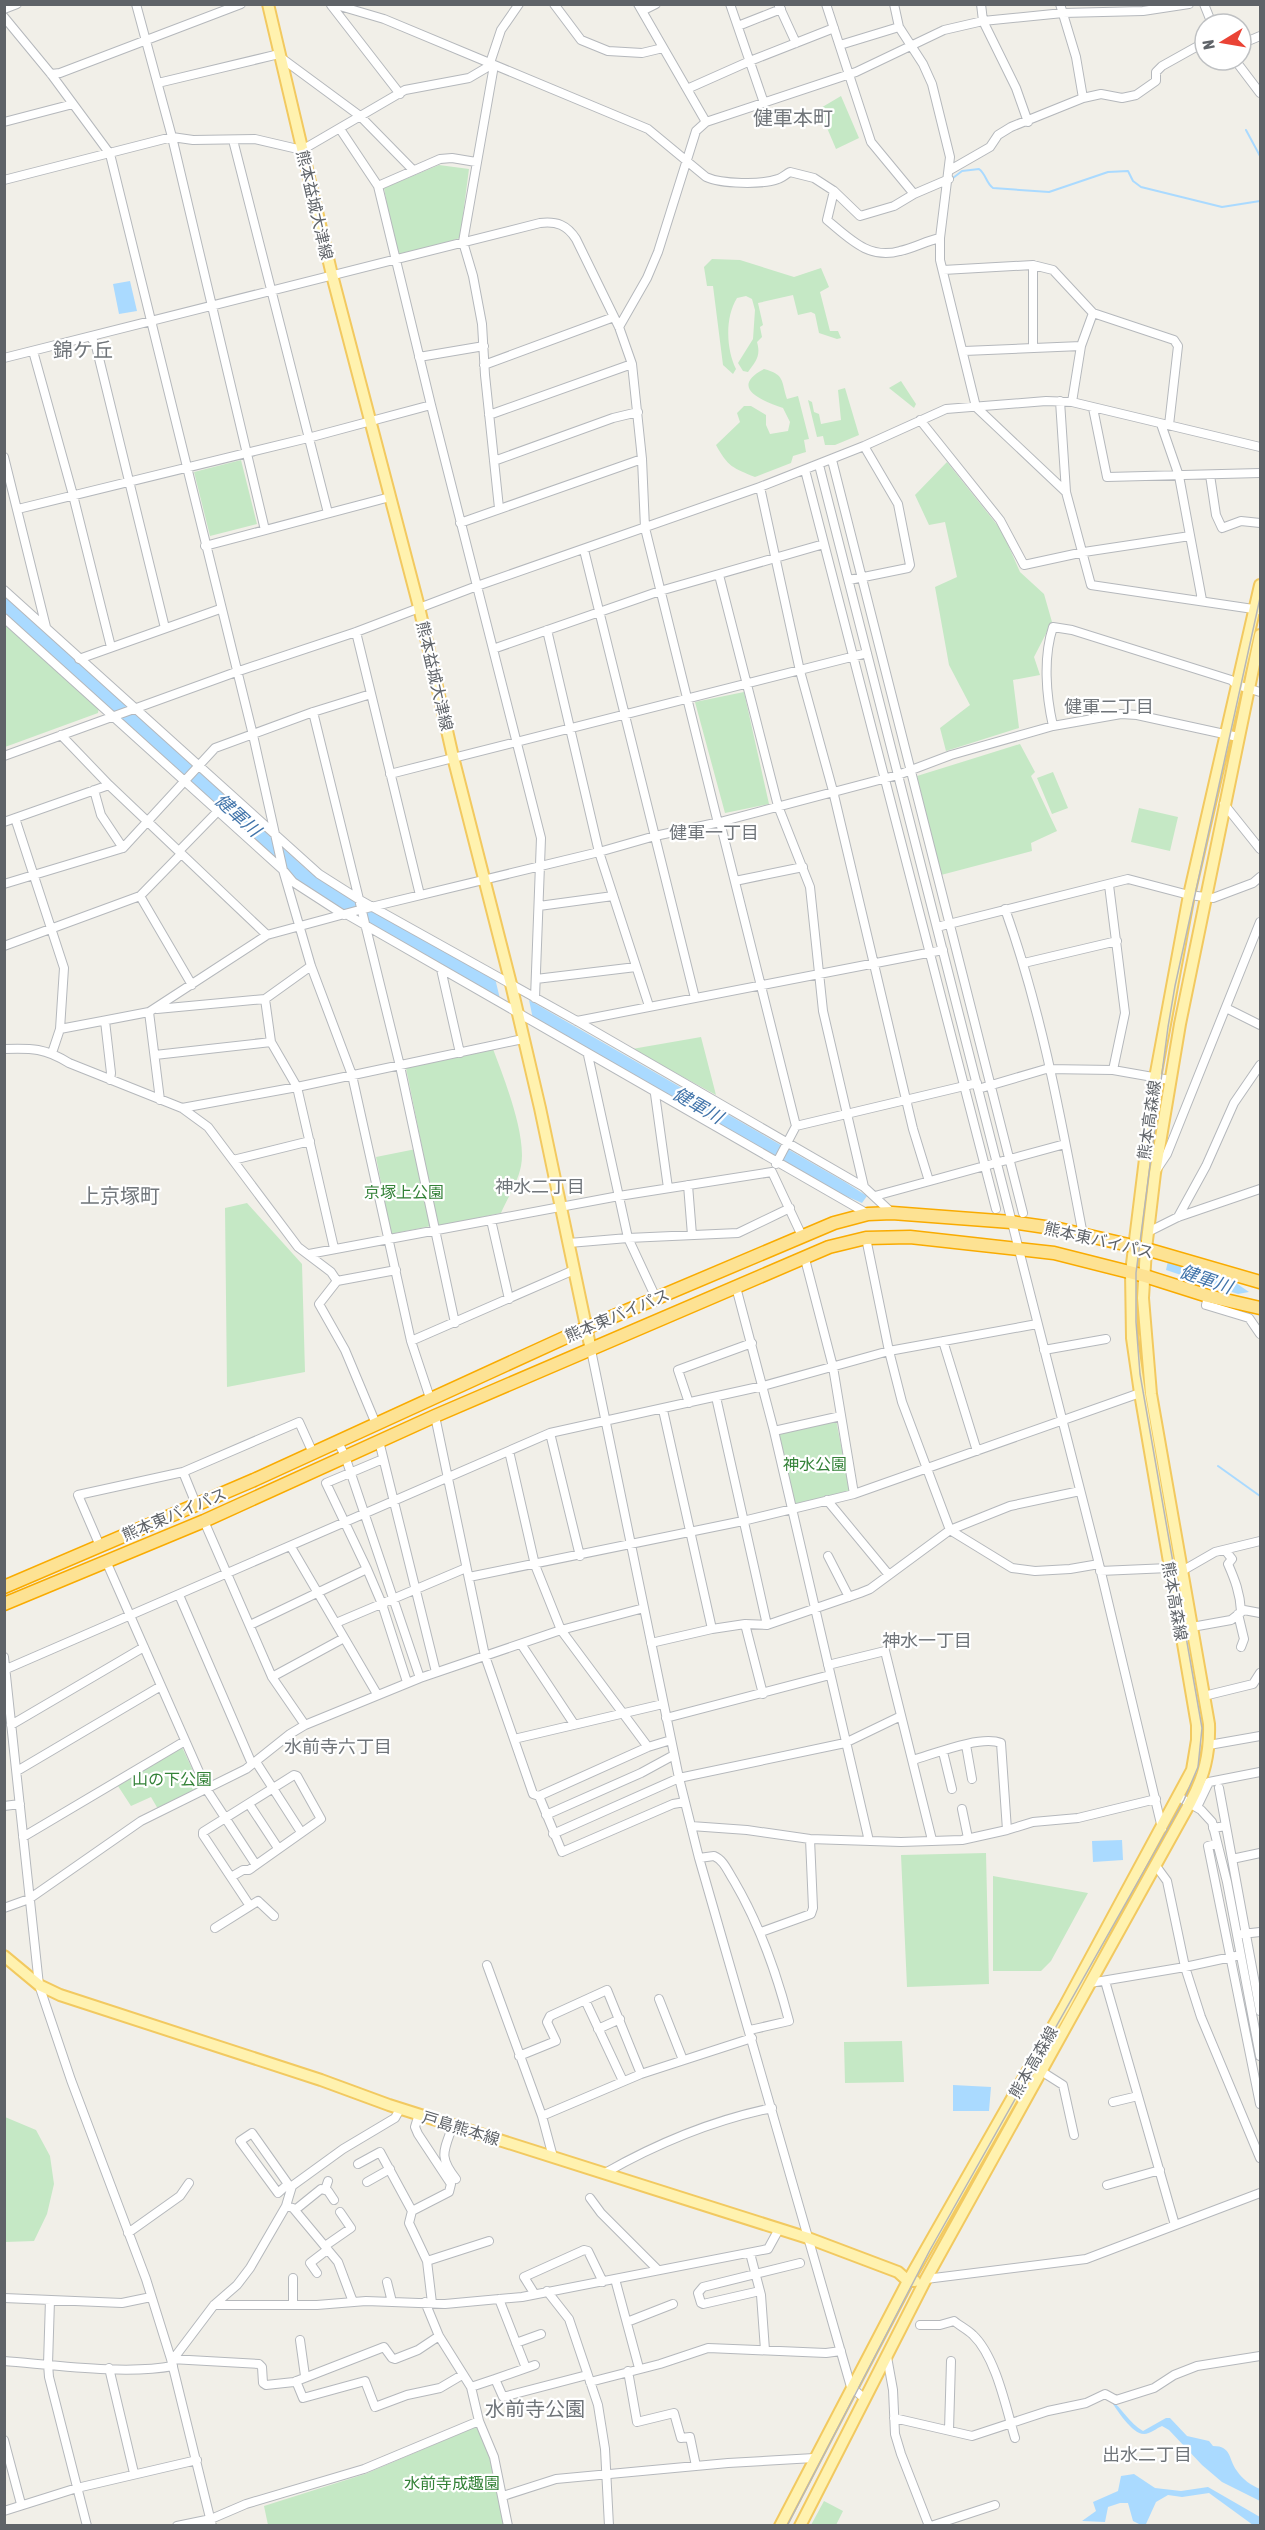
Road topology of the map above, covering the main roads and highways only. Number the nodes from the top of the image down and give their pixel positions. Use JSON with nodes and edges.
{"nodes":[{"id":1,"x":268,"y":4,"type":"edge"},
{"id":2,"x":1260,"y":585,"type":"edge"},
{"id":3,"x":1258,"y":609,"type":"edge"},
{"id":4,"x":1260,"y":640,"type":"edge"},
{"id":5,"x":1232,"y":736,"type":"junction"},
{"id":6,"x":1132,"y":1246,"type":"junction"},
{"id":7,"x":1146,"y":1249,"type":"junction"},
{"id":8,"x":1131,"y":1272,"type":"junction"},
{"id":9,"x":1145,"y":1275,"type":"junction"},
{"id":10,"x":1260,"y":1282,"type":"edge"},
{"id":11,"x":1260,"y":1308,"type":"edge"},
{"id":12,"x":586,"y":1328,"type":"junction"},
{"id":13,"x":591,"y":1350,"type":"junction"},
{"id":14,"x":4,"y":1587,"type":"edge"},
{"id":15,"x":4,"y":1604,"type":"edge"},
{"id":16,"x":4,"y":1956,"type":"edge"},
{"id":17,"x":926,"y":2279,"type":"junction"},
{"id":18,"x":908,"y":2281,"type":"junction"},
{"id":19,"x":780,"y":2526,"type":"edge"},
{"id":20,"x":800,"y":2526,"type":"edge"}],
"edges":[{"from":1,"to":12,"type":"main road","name":"熊本益城大津線"},
{"from":2,"to":3,"type":"main road","name":"熊本高森線"},
{"from":3,"to":5,"type":"main road","name":"熊本高森線"},
{"from":4,"to":5,"type":"main road","name":"熊本高森線"},
{"from":5,"to":6,"type":"main road","name":"熊本高森線"},
{"from":5,"to":7,"type":"main road","name":"熊本高森線"},
{"from":6,"to":7,"type":"highway","name":"熊本東バイパス"},
{"from":6,"to":8,"type":"main road","name":"熊本高森線"},
{"from":6,"to":12,"type":"highway","name":"熊本東バイパス"},
{"from":7,"to":9,"type":"main road","name":"熊本高森線"},
{"from":7,"to":10,"type":"highway","name":"熊本東バイパス"},
{"from":8,"to":9,"type":"highway","name":"熊本東バイパス"},
{"from":8,"to":13,"type":"highway","name":"熊本東バイパス"},
{"from":8,"to":18,"type":"main road","name":"熊本高森線"},
{"from":9,"to":11,"type":"highway","name":"熊本東バイパス"},
{"from":9,"to":17,"type":"main road","name":"熊本高森線"},
{"from":12,"to":13,"type":"main road","name":"熊本益城大津線"},
{"from":12,"to":14,"type":"highway","name":"熊本東バイパス"},
{"from":13,"to":15,"type":"highway","name":"熊本東バイパス"},
{"from":16,"to":18,"type":"main road","name":"戸島熊本線"},
{"from":17,"to":18,"type":"main road"},
{"from":17,"to":20,"type":"main road","name":"熊本高森線"},
{"from":18,"to":19,"type":"main road","name":"熊本高森線"}]}
